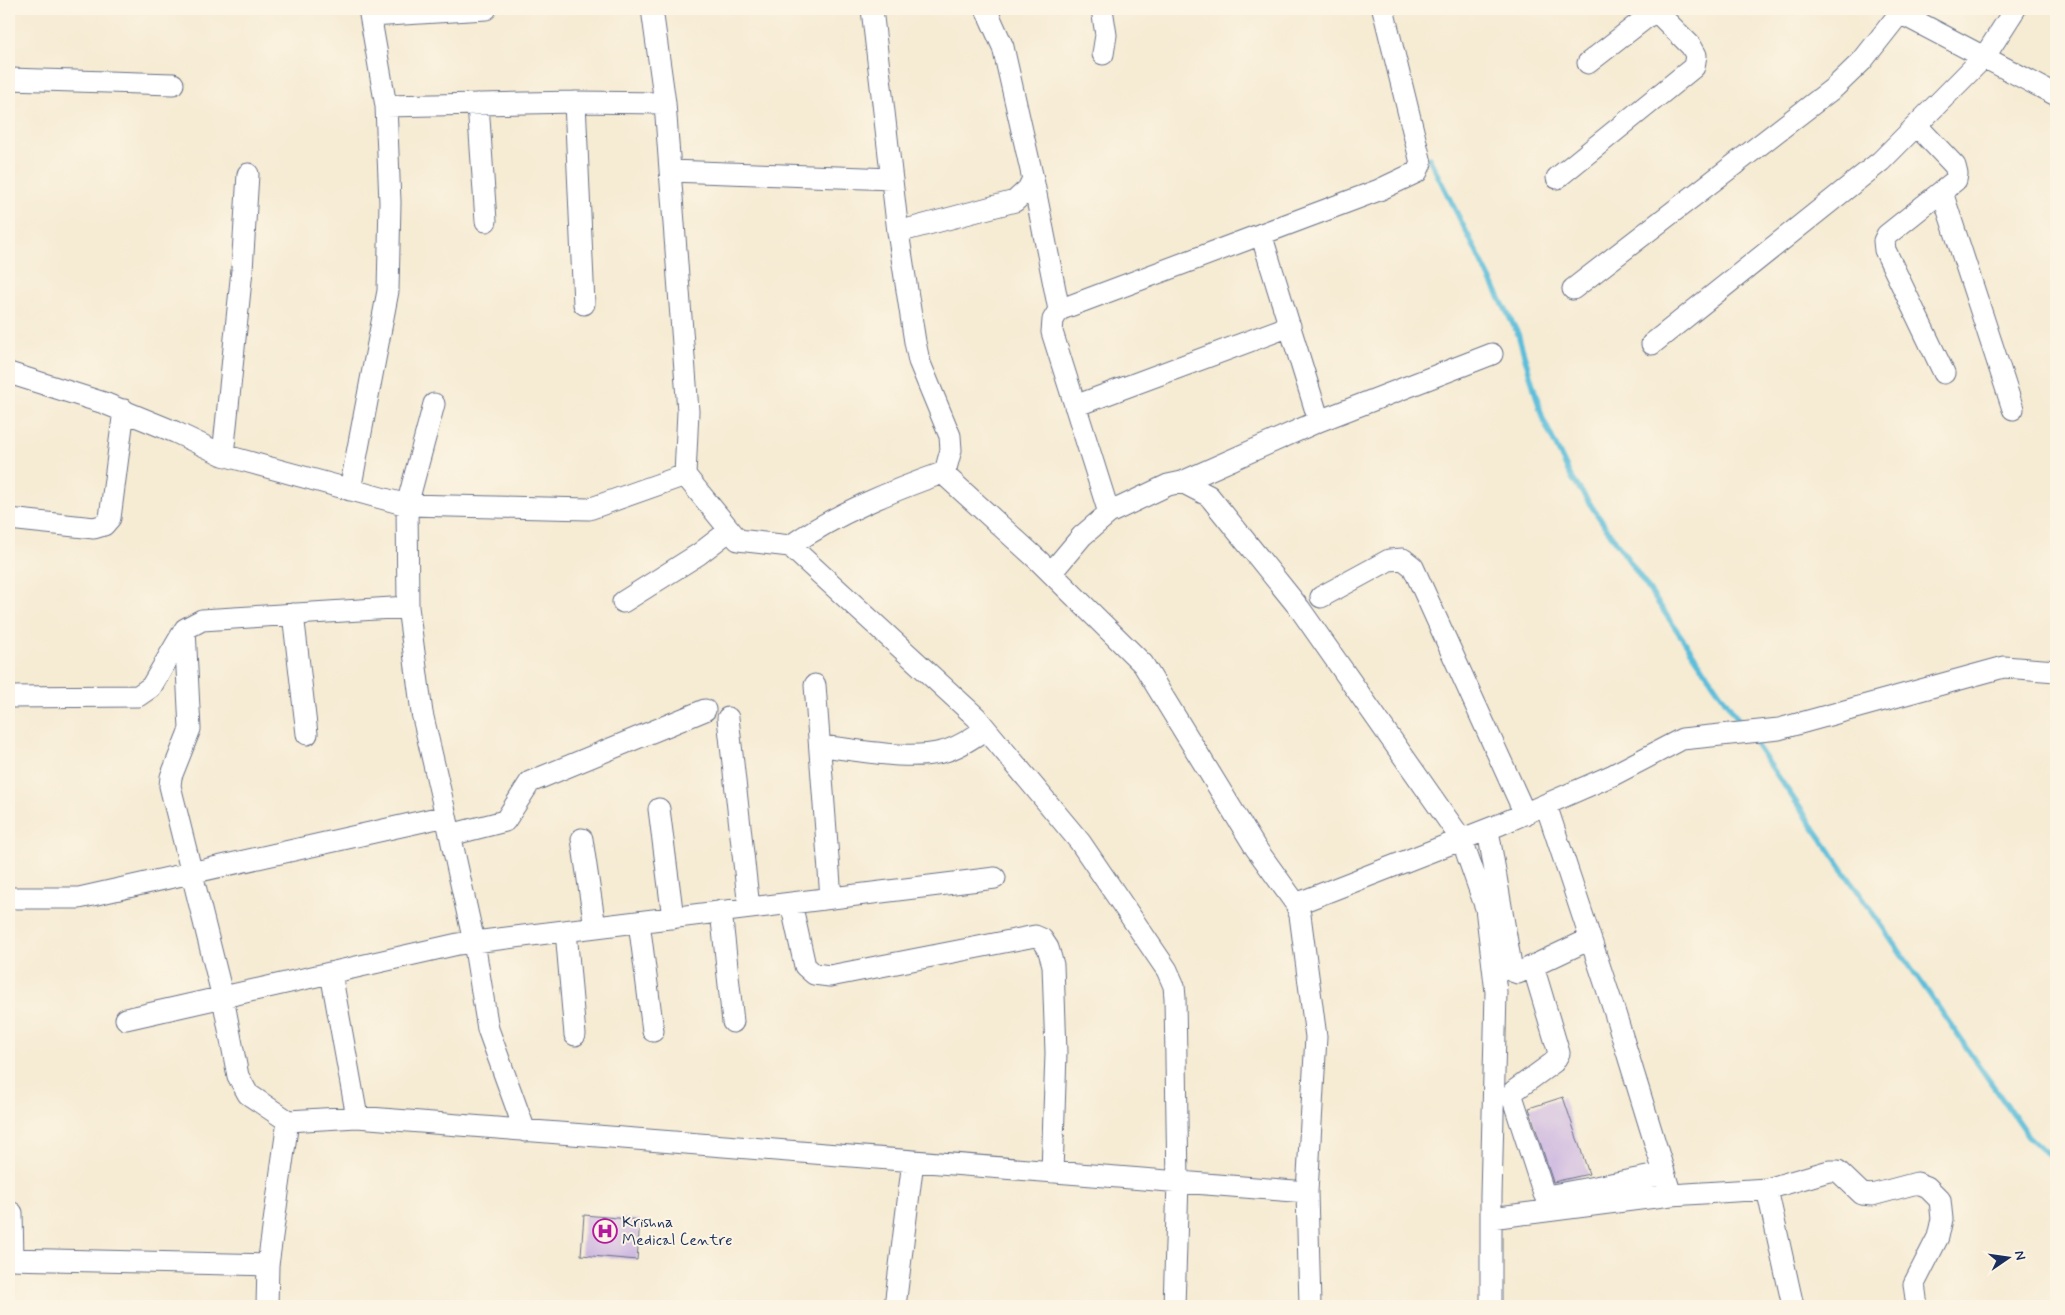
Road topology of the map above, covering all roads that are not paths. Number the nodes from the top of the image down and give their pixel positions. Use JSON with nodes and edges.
{"nodes":[{"id":1,"x":486,"y":9,"type":"edge"},
{"id":2,"x":652,"y":9,"type":"edge"},
{"id":3,"x":872,"y":9,"type":"edge"},
{"id":4,"x":986,"y":9,"type":"edge"},
{"id":5,"x":1102,"y":9,"type":"edge"},
{"id":6,"x":1383,"y":9,"type":"edge"},
{"id":7,"x":2015,"y":9,"type":"edge"},
{"id":8,"x":1655,"y":10,"type":"edge"},
{"id":9,"x":1902,"y":11,"type":"edge"},
{"id":10,"x":370,"y":12,"type":"edge"},
{"id":11,"x":1103,"y":54,"type":"dead end"},
{"id":12,"x":1985,"y":56,"type":"junction"},
{"id":13,"x":1588,"y":63,"type":"dead end"},
{"id":14,"x":9,"y":79,"type":"edge"},
{"id":15,"x":173,"y":84,"type":"dead end"},
{"id":16,"x":2056,"y":95,"type":"edge"},
{"id":17,"x":574,"y":102,"type":"junction"},
{"id":18,"x":665,"y":103,"type":"junction"},
{"id":19,"x":478,"y":104,"type":"junction"},
{"id":20,"x":386,"y":106,"type":"junction"},
{"id":21,"x":1917,"y":126,"type":"junction"},
{"id":22,"x":670,"y":171,"type":"junction"},
{"id":23,"x":248,"y":174,"type":"dead end"},
{"id":24,"x":1557,"y":178,"type":"dead end"},
{"id":25,"x":892,"y":179,"type":"junction"},
{"id":26,"x":1033,"y":179,"type":"junction"},
{"id":27,"x":1942,"y":192,"type":"junction"},
{"id":28,"x":486,"y":221,"type":"dead end"},
{"id":29,"x":898,"y":232,"type":"junction"},
{"id":30,"x":1262,"y":234,"type":"junction"},
{"id":31,"x":1573,"y":289,"type":"dead end"},
{"id":32,"x":584,"y":304,"type":"dead end"},
{"id":33,"x":1059,"y":310,"type":"junction"},
{"id":34,"x":1290,"y":326,"type":"junction"},
{"id":35,"x":1652,"y":344,"type":"dead end"},
{"id":36,"x":1492,"y":354,"type":"dead end"},
{"id":37,"x":9,"y":372,"type":"edge"},
{"id":38,"x":1944,"y":373,"type":"dead end"},
{"id":39,"x":434,"y":404,"type":"dead end"},
{"id":40,"x":1075,"y":406,"type":"junction"},
{"id":41,"x":2013,"y":409,"type":"dead end"},
{"id":42,"x":124,"y":410,"type":"junction"},
{"id":43,"x":1319,"y":421,"type":"junction"},
{"id":44,"x":223,"y":455,"type":"junction"},
{"id":45,"x":945,"y":472,"type":"junction"},
{"id":46,"x":685,"y":475,"type":"junction"},
{"id":47,"x":1182,"y":482,"type":"junction"},
{"id":48,"x":350,"y":490,"type":"junction"},
{"id":49,"x":407,"y":505,"type":"junction"},
{"id":50,"x":1109,"y":513,"type":"junction"},
{"id":51,"x":9,"y":519,"type":"edge"},
{"id":52,"x":730,"y":530,"type":"junction"},
{"id":53,"x":790,"y":546,"type":"junction"},
{"id":54,"x":1051,"y":573,"type":"junction"},
{"id":55,"x":1321,"y":597,"type":"dead end"},
{"id":56,"x":623,"y":602,"type":"dead end"},
{"id":57,"x":408,"y":607,"type":"junction"},
{"id":58,"x":293,"y":614,"type":"junction"},
{"id":59,"x":185,"y":629,"type":"junction"},
{"id":60,"x":2056,"y":671,"type":"edge"},
{"id":61,"x":815,"y":684,"type":"dead end"},
{"id":62,"x":9,"y":697,"type":"edge"},
{"id":63,"x":705,"y":710,"type":"dead end"},
{"id":64,"x":728,"y":718,"type":"dead end"},
{"id":65,"x":986,"y":729,"type":"junction"},
{"id":66,"x":307,"y":734,"type":"dead end"},
{"id":67,"x":820,"y":746,"type":"junction"},
{"id":68,"x":1546,"y":805,"type":"junction"},
{"id":69,"x":659,"y":809,"type":"dead end"},
{"id":70,"x":1526,"y":814,"type":"junction"},
{"id":71,"x":448,"y":826,"type":"junction"},
{"id":72,"x":1488,"y":830,"type":"junction"},
{"id":73,"x":582,"y":839,"type":"dead end"},
{"id":74,"x":1462,"y":840,"type":"junction"},
{"id":75,"x":190,"y":873,"type":"junction"},
{"id":76,"x":995,"y":878,"type":"dead end"},
{"id":77,"x":9,"y":898,"type":"edge"},
{"id":78,"x":831,"y":898,"type":"junction"},
{"id":79,"x":792,"y":903,"type":"junction"},
{"id":80,"x":1296,"y":904,"type":"junction"},
{"id":81,"x":749,"y":908,"type":"junction"},
{"id":82,"x":722,"y":912,"type":"junction"},
{"id":83,"x":674,"y":918,"type":"junction"},
{"id":84,"x":639,"y":922,"type":"junction"},
{"id":85,"x":595,"y":927,"type":"junction"},
{"id":86,"x":566,"y":931,"type":"junction"},
{"id":87,"x":1590,"y":939,"type":"junction"},
{"id":88,"x":474,"y":942,"type":"junction"},
{"id":89,"x":1533,"y":966,"type":"junction"},
{"id":90,"x":331,"y":973,"type":"junction"},
{"id":91,"x":223,"y":998,"type":"junction"},
{"id":92,"x":126,"y":1019,"type":"dead end"},
{"id":93,"x":733,"y":1022,"type":"dead end"},
{"id":94,"x":654,"y":1031,"type":"dead end"},
{"id":95,"x":575,"y":1035,"type":"dead end"},
{"id":96,"x":357,"y":1117,"type":"junction"},
{"id":97,"x":288,"y":1121,"type":"junction"},
{"id":98,"x":525,"y":1131,"type":"junction"},
{"id":99,"x":913,"y":1161,"type":"junction"},
{"id":100,"x":1052,"y":1172,"type":"junction"},
{"id":101,"x":1663,"y":1174,"type":"junction"},
{"id":102,"x":1178,"y":1182,"type":"junction"},
{"id":103,"x":1767,"y":1189,"type":"junction"},
{"id":104,"x":1308,"y":1192,"type":"junction"},
{"id":105,"x":1670,"y":1194,"type":"junction"},
{"id":106,"x":9,"y":1214,"type":"edge"},
{"id":107,"x":1491,"y":1218,"type":"junction"},
{"id":108,"x":11,"y":1259,"type":"edge"},
{"id":109,"x":268,"y":1265,"type":"junction"},
{"id":110,"x":267,"y":1306,"type":"edge"},
{"id":111,"x":895,"y":1306,"type":"edge"},
{"id":112,"x":1174,"y":1306,"type":"edge"},
{"id":113,"x":1310,"y":1306,"type":"edge"},
{"id":114,"x":1491,"y":1306,"type":"edge"},
{"id":115,"x":1793,"y":1306,"type":"edge"},
{"id":116,"x":1917,"y":1306,"type":"edge"}],
"edges":[{"from":1,"to":10,"type":"street"},
{"from":2,"to":18,"type":"street"},
{"from":3,"to":25,"type":"street"},
{"from":4,"to":26,"type":"street"},
{"from":5,"to":11,"type":"street"},
{"from":6,"to":30,"type":"street"},
{"from":7,"to":12,"type":"street"},
{"from":8,"to":13,"type":"street"},
{"from":8,"to":24,"type":"street"},
{"from":9,"to":12,"type":"street"},
{"from":9,"to":31,"type":"street"},
{"from":10,"to":20,"type":"street"},
{"from":12,"to":16,"type":"street"},
{"from":12,"to":21,"type":"street"},
{"from":14,"to":15,"type":"street"},
{"from":17,"to":18,"type":"street"},
{"from":17,"to":19,"type":"street"},
{"from":17,"to":32,"type":"street"},
{"from":18,"to":22,"type":"street"},
{"from":19,"to":20,"type":"street"},
{"from":19,"to":28,"type":"street"},
{"from":20,"to":48,"type":"street"},
{"from":21,"to":27,"type":"street"},
{"from":21,"to":35,"type":"street"},
{"from":22,"to":25,"type":"street"},
{"from":22,"to":46,"type":"street"},
{"from":23,"to":44,"type":"street"},
{"from":25,"to":29,"type":"street"},
{"from":26,"to":29,"type":"street"},
{"from":26,"to":33,"type":"street"},
{"from":27,"to":38,"type":"street"},
{"from":27,"to":41,"type":"street"},
{"from":29,"to":45,"type":"street"},
{"from":30,"to":33,"type":"street"},
{"from":30,"to":34,"type":"street"},
{"from":33,"to":40,"type":"street"},
{"from":34,"to":40,"type":"street"},
{"from":34,"to":43,"type":"street"},
{"from":36,"to":43,"type":"street"},
{"from":37,"to":42,"type":"street"},
{"from":39,"to":49,"type":"street"},
{"from":40,"to":50,"type":"street"},
{"from":42,"to":44,"type":"street"},
{"from":42,"to":51,"type":"street"},
{"from":43,"to":47,"type":"street"},
{"from":44,"to":48,"type":"street"},
{"from":45,"to":53,"type":"street"},
{"from":45,"to":54,"type":"street"},
{"from":46,"to":49,"type":"street"},
{"from":46,"to":52,"type":"street"},
{"from":47,"to":50,"type":"street"},
{"from":47,"to":74,"type":"street"},
{"from":48,"to":49,"type":"street"},
{"from":49,"to":57,"type":"street"},
{"from":50,"to":54,"type":"street"},
{"from":52,"to":53,"type":"street"},
{"from":52,"to":56,"type":"street"},
{"from":53,"to":65,"type":"street"},
{"from":54,"to":80,"type":"street"},
{"from":55,"to":70,"type":"street"},
{"from":57,"to":58,"type":"street"},
{"from":57,"to":71,"type":"street"},
{"from":58,"to":59,"type":"street"},
{"from":58,"to":66,"type":"street"},
{"from":59,"to":62,"type":"street"},
{"from":59,"to":75,"type":"street"},
{"from":60,"to":68,"type":"street"},
{"from":61,"to":67,"type":"street"},
{"from":63,"to":71,"type":"street"},
{"from":64,"to":81,"type":"street"},
{"from":65,"to":67,"type":"street"},
{"from":65,"to":102,"type":"street"},
{"from":67,"to":78,"type":"street"},
{"from":68,"to":70,"type":"street"},
{"from":68,"to":87,"type":"street"},
{"from":69,"to":83,"type":"street"},
{"from":70,"to":72,"type":"street"},
{"from":71,"to":75,"type":"street"},
{"from":71,"to":88,"type":"street"},
{"from":72,"to":74,"type":"street"},
{"from":72,"to":89,"type":"street"},
{"from":73,"to":85,"type":"street"},
{"from":74,"to":80,"type":"street"},
{"from":74,"to":107,"type":"street"},
{"from":75,"to":77,"type":"street"},
{"from":75,"to":91,"type":"street"},
{"from":76,"to":78,"type":"street"},
{"from":78,"to":79,"type":"street"},
{"from":79,"to":81,"type":"street"},
{"from":79,"to":100,"type":"street"},
{"from":80,"to":104,"type":"street"},
{"from":81,"to":82,"type":"street"},
{"from":82,"to":83,"type":"street"},
{"from":82,"to":93,"type":"street"},
{"from":83,"to":84,"type":"street"},
{"from":84,"to":85,"type":"street"},
{"from":84,"to":94,"type":"street"},
{"from":85,"to":86,"type":"street"},
{"from":86,"to":88,"type":"street"},
{"from":86,"to":95,"type":"street"},
{"from":87,"to":89,"type":"street"},
{"from":87,"to":101,"type":"street"},
{"from":88,"to":90,"type":"street"},
{"from":88,"to":98,"type":"street"},
{"from":89,"to":101,"type":"street"},
{"from":90,"to":91,"type":"street"},
{"from":90,"to":96,"type":"street"},
{"from":91,"to":92,"type":"street"},
{"from":91,"to":97,"type":"street"},
{"from":96,"to":97,"type":"street"},
{"from":96,"to":98,"type":"street"},
{"from":97,"to":109,"type":"street"},
{"from":98,"to":99,"type":"street"},
{"from":99,"to":100,"type":"street"},
{"from":99,"to":111,"type":"street"},
{"from":100,"to":102,"type":"street"},
{"from":101,"to":105,"type":"street"},
{"from":102,"to":104,"type":"street"},
{"from":102,"to":112,"type":"street"},
{"from":103,"to":105,"type":"street"},
{"from":103,"to":115,"type":"street"},
{"from":103,"to":116,"type":"street"},
{"from":104,"to":113,"type":"street"},
{"from":105,"to":107,"type":"street"},
{"from":106,"to":108,"type":"street"},
{"from":107,"to":114,"type":"street"},
{"from":108,"to":109,"type":"street"},
{"from":109,"to":110,"type":"street"}]}
